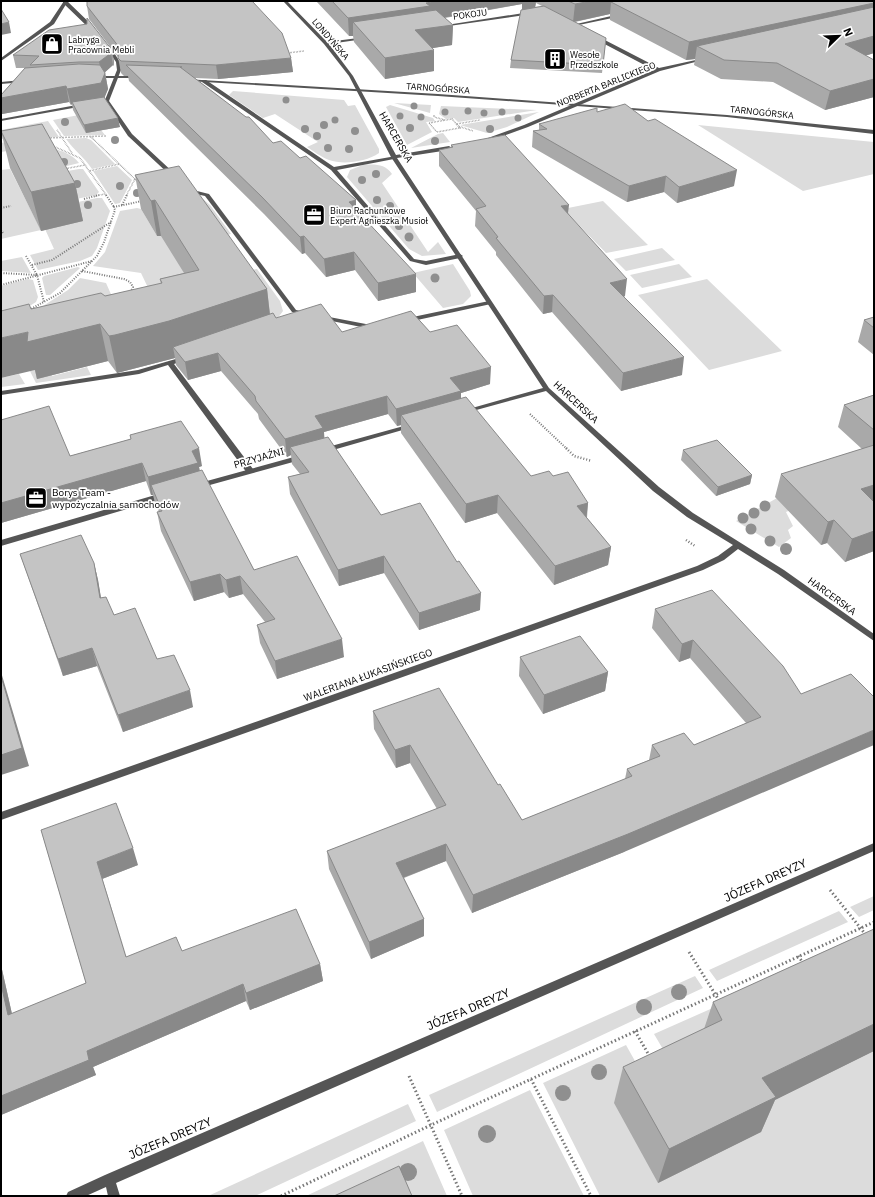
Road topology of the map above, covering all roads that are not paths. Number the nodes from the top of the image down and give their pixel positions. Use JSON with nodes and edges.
{"nodes":[{"id":1,"x":65,"y":1,"type":"edge"},
{"id":2,"x":285,"y":1,"type":"edge"},
{"id":3,"x":537,"y":12,"type":"edge"},
{"id":4,"x":627,"y":14,"type":"edge"},
{"id":5,"x":568,"y":23,"type":"edge"},
{"id":6,"x":574,"y":26,"type":"junction"},
{"id":7,"x":435,"y":27,"type":"edge"},
{"id":8,"x":581,"y":29,"type":"edge"},
{"id":9,"x":97,"y":33,"type":"edge"},
{"id":10,"x":373,"y":36,"type":"edge"},
{"id":11,"x":594,"y":36,"type":"edge"},
{"id":12,"x":104,"y":43,"type":"edge"},
{"id":13,"x":326,"y":43,"type":"junction"},
{"id":14,"x":713,"y":57,"type":"edge"},
{"id":15,"x":1,"y":60,"type":"edge"},
{"id":16,"x":658,"y":70,"type":"junction"},
{"id":17,"x":89,"y":77,"type":"edge"},
{"id":18,"x":117,"y":77,"type":"junction"},
{"id":19,"x":148,"y":78,"type":"edge"},
{"id":20,"x":183,"y":79,"type":"edge"},
{"id":21,"x":28,"y":81,"type":"edge"},
{"id":22,"x":204,"y":81,"type":"junction"},
{"id":23,"x":1,"y":83,"type":"edge"},
{"id":24,"x":360,"y":91,"type":"junction"},
{"id":25,"x":107,"y":101,"type":"junction"},
{"id":26,"x":100,"y":102,"type":"edge"},
{"id":27,"x":85,"y":105,"type":"edge"},
{"id":28,"x":572,"y":106,"type":"junction"},
{"id":29,"x":1,"y":120,"type":"edge"},
{"id":30,"x":874,"y":132,"type":"edge"},
{"id":31,"x":482,"y":142,"type":"edge"},
{"id":32,"x":456,"y":147,"type":"edge"},
{"id":33,"x":394,"y":157,"type":"junction"},
{"id":34,"x":333,"y":169,"type":"junction"},
{"id":35,"x":179,"y":180,"type":"edge"},
{"id":36,"x":184,"y":186,"type":"edge"},
{"id":37,"x":460,"y":256,"type":"junction"},
{"id":38,"x":489,"y":303,"type":"junction"},
{"id":39,"x":399,"y":322,"type":"edge"},
{"id":40,"x":377,"y":327,"type":"edge"},
{"id":41,"x":192,"y":356,"type":"edge"},
{"id":42,"x":170,"y":363,"type":"junction"},
{"id":43,"x":547,"y":389,"type":"junction"},
{"id":44,"x":1,"y":393,"type":"edge"},
{"id":45,"x":462,"y":412,"type":"edge"},
{"id":46,"x":417,"y":425,"type":"edge"},
{"id":47,"x":250,"y":471,"type":"junction"},
{"id":48,"x":189,"y":488,"type":"edge"},
{"id":49,"x":174,"y":493,"type":"edge"},
{"id":50,"x":1,"y":543,"type":"edge"},
{"id":51,"x":738,"y":546,"type":"junction"},
{"id":52,"x":874,"y":638,"type":"edge"},
{"id":53,"x":1,"y":816,"type":"edge"},
{"id":54,"x":874,"y":847,"type":"edge"},
{"id":55,"x":109,"y":1179,"type":"junction"},
{"id":56,"x":72,"y":1196,"type":"edge"},
{"id":57,"x":114,"y":1196,"type":"edge"}],
"edges":[{"from":1,"to":9,"type":"street"},
{"from":1,"to":15,"type":"street"},
{"from":2,"to":13,"type":"street","name":"LONDYŃSKA"},
{"from":3,"to":7,"type":"street","name":"POKOJU"},
{"from":4,"to":6,"type":"street"},
{"from":5,"to":6,"type":"street"},
{"from":6,"to":8,"type":"street"},
{"from":10,"to":13,"type":"street"},
{"from":11,"to":16,"type":"street"},
{"from":12,"to":18,"type":"street"},
{"from":13,"to":24,"type":"street","name":"LONDYŃSKA"},
{"from":14,"to":16,"type":"street","name":"NORBERTA BARLICKIEGO"},
{"from":16,"to":28,"type":"street","name":"NORBERTA BARLICKIEGO"},
{"from":17,"to":18,"type":"street"},
{"from":18,"to":19,"type":"street"},
{"from":18,"to":25,"type":"street"},
{"from":20,"to":22,"type":"street","name":"TARNOGÓRSKA"},
{"from":21,"to":23,"type":"street"},
{"from":22,"to":24,"type":"street","name":"TARNOGÓRSKA"},
{"from":22,"to":34,"type":"street"},
{"from":24,"to":28,"type":"street","name":"TARNOGÓRSKA"},
{"from":24,"to":33,"type":"street","name":"HARCERSKA"},
{"from":25,"to":26,"type":"street"},
{"from":25,"to":35,"type":"street"},
{"from":27,"to":29,"type":"street"},
{"from":28,"to":30,"type":"street","name":"TARNOGÓRSKA"},
{"from":28,"to":31,"type":"street","name":"NORBERTA BARLICKIEGO"},
{"from":32,"to":33,"type":"street"},
{"from":33,"to":34,"type":"street"},
{"from":33,"to":37,"type":"street","name":"HARCERSKA"},
{"from":34,"to":37,"type":"street"},
{"from":36,"to":40,"type":"street"},
{"from":37,"to":38,"type":"street","name":"HARCERSKA"},
{"from":38,"to":39,"type":"street"},
{"from":38,"to":43,"type":"street","name":"HARCERSKA"},
{"from":41,"to":42,"type":"street"},
{"from":42,"to":44,"type":"street"},
{"from":42,"to":47,"type":"street"},
{"from":43,"to":45,"type":"street"},
{"from":43,"to":51,"type":"street","name":"HARCERSKA"},
{"from":46,"to":47,"type":"street","name":"PRZYJAŹNI"},
{"from":47,"to":48,"type":"street","name":"PRZYJAŹNI"},
{"from":49,"to":50,"type":"street"},
{"from":51,"to":52,"type":"street","name":"HARCERSKA"},
{"from":51,"to":53,"type":"street","name":"WALERIANA ŁUKASIŃSKIEGO"},
{"from":54,"to":55,"type":"street","name":"JÓZEFA DREYZY"},
{"from":55,"to":56,"type":"street","name":"JÓZEFA DREYZY"},
{"from":55,"to":57,"type":"street"}]}
